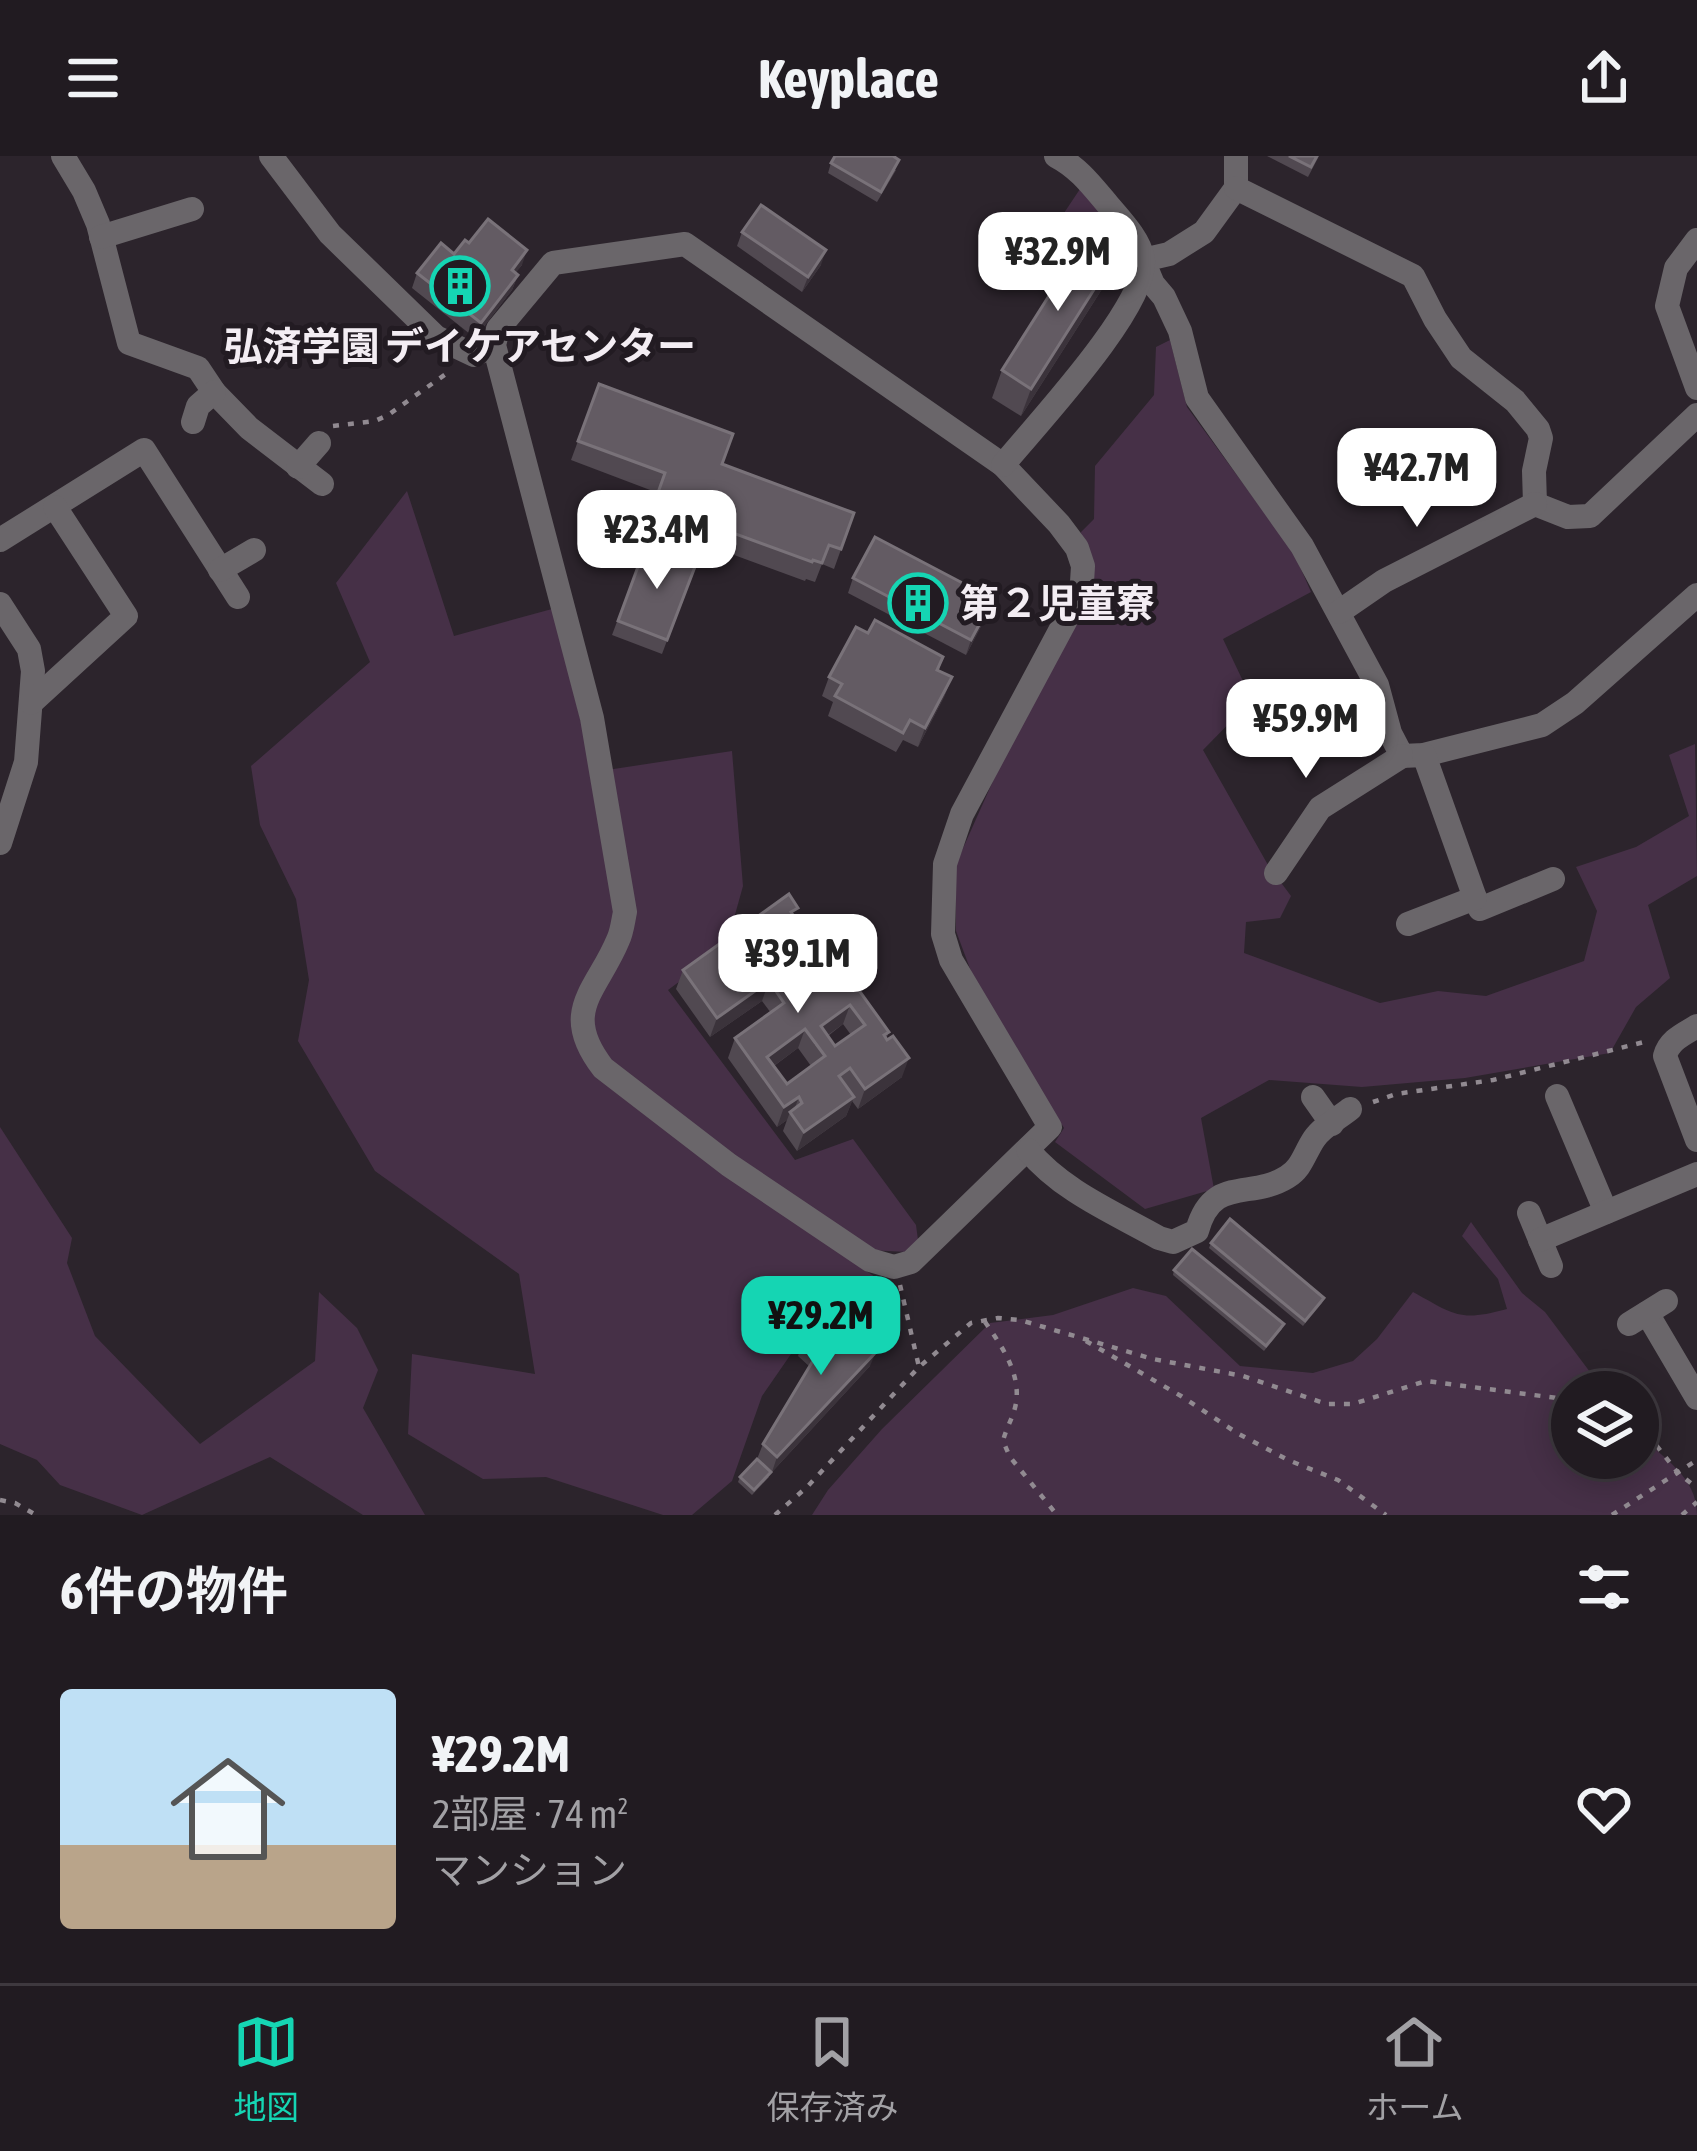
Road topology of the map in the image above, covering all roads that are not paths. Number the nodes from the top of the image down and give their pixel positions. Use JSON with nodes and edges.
{"nodes":[{"id":1,"x":64,"y":156,"type":"edge"},
{"id":2,"x":271,"y":156,"type":"edge"},
{"id":3,"x":1236,"y":156,"type":"edge"},
{"id":4,"x":1071,"y":160,"type":"edge"},
{"id":5,"x":1236,"y":188,"type":"junction"},
{"id":6,"x":192,"y":209,"type":"dead end"},
{"id":7,"x":101,"y":237,"type":"junction"},
{"id":8,"x":1697,"y":240,"type":"edge"},
{"id":9,"x":1143,"y":260,"type":"junction"},
{"id":10,"x":494,"y":346,"type":"junction"},
{"id":11,"x":1697,"y":388,"type":"edge"},
{"id":12,"x":214,"y":392,"type":"junction"},
{"id":13,"x":1697,"y":415,"type":"edge"},
{"id":14,"x":193,"y":422,"type":"dead end"},
{"id":15,"x":319,"y":443,"type":"dead end"},
{"id":16,"x":1004,"y":465,"type":"junction"},
{"id":17,"x":298,"y":467,"type":"junction"},
{"id":18,"x":322,"y":484,"type":"dead end"},
{"id":19,"x":1535,"y":503,"type":"junction"},
{"id":20,"x":55,"y":507,"type":"junction"},
{"id":21,"x":0,"y":540,"type":"edge"},
{"id":22,"x":254,"y":550,"type":"dead end"},
{"id":23,"x":220,"y":570,"type":"junction"},
{"id":24,"x":1697,"y":595,"type":"edge"},
{"id":25,"x":238,"y":597,"type":"dead end"},
{"id":26,"x":0,"y":604,"type":"edge"},
{"id":27,"x":1339,"y":613,"type":"junction"},
{"id":28,"x":31,"y":703,"type":"junction"},
{"id":29,"x":1413,"y":756,"type":"junction"},
{"id":30,"x":6,"y":805,"type":"edge"},
{"id":31,"x":0,"y":843,"type":"edge"},
{"id":32,"x":1276,"y":873,"type":"dead end"},
{"id":33,"x":1553,"y":879,"type":"dead end"},
{"id":34,"x":1475,"y":898,"type":"junction"},
{"id":35,"x":1408,"y":924,"type":"dead end"},
{"id":36,"x":1697,"y":1026,"type":"edge"},
{"id":37,"x":1557,"y":1096,"type":"dead end"},
{"id":38,"x":1313,"y":1097,"type":"dead end"},
{"id":39,"x":1697,"y":1139,"type":"edge"},
{"id":40,"x":1028,"y":1150,"type":"junction"},
{"id":41,"x":1697,"y":1174,"type":"edge"},
{"id":42,"x":1606,"y":1212,"type":"junction"},
{"id":43,"x":1529,"y":1213,"type":"dead end"},
{"id":44,"x":1540,"y":1240,"type":"junction"},
{"id":45,"x":1551,"y":1266,"type":"dead end"},
{"id":46,"x":1647,"y":1312,"type":"dead end"},
{"id":47,"x":1697,"y":1398,"type":"edge"}],
"edges":[{"from":1,"to":7,"type":"street"},
{"from":2,"to":10,"type":"street"},
{"from":3,"to":5,"type":"street"},
{"from":4,"to":9,"type":"street"},
{"from":5,"to":9,"type":"street"},
{"from":5,"to":19,"type":"street"},
{"from":6,"to":7,"type":"street"},
{"from":7,"to":12,"type":"street"},
{"from":8,"to":11,"type":"street"},
{"from":9,"to":16,"type":"street"},
{"from":9,"to":27,"type":"street"},
{"from":10,"to":16,"type":"street"},
{"from":10,"to":40,"type":"street"},
{"from":12,"to":14,"type":"street"},
{"from":12,"to":17,"type":"street"},
{"from":13,"to":19,"type":"street"},
{"from":15,"to":17,"type":"street"},
{"from":16,"to":40,"type":"street"},
{"from":17,"to":18,"type":"street"},
{"from":19,"to":27,"type":"street"},
{"from":20,"to":21,"type":"street"},
{"from":20,"to":23,"type":"street"},
{"from":20,"to":28,"type":"street"},
{"from":22,"to":23,"type":"street"},
{"from":23,"to":25,"type":"street"},
{"from":24,"to":29,"type":"street"},
{"from":26,"to":28,"type":"street"},
{"from":27,"to":29,"type":"street"},
{"from":28,"to":30,"type":"street"},
{"from":29,"to":32,"type":"street"},
{"from":29,"to":34,"type":"street"},
{"from":30,"to":31,"type":"street"},
{"from":33,"to":34,"type":"street"},
{"from":34,"to":35,"type":"street"},
{"from":36,"to":39,"type":"street"},
{"from":37,"to":42,"type":"street"},
{"from":38,"to":40,"type":"street"},
{"from":41,"to":42,"type":"street"},
{"from":42,"to":44,"type":"street"},
{"from":43,"to":44,"type":"street"},
{"from":44,"to":45,"type":"street"},
{"from":46,"to":47,"type":"street"}]}
